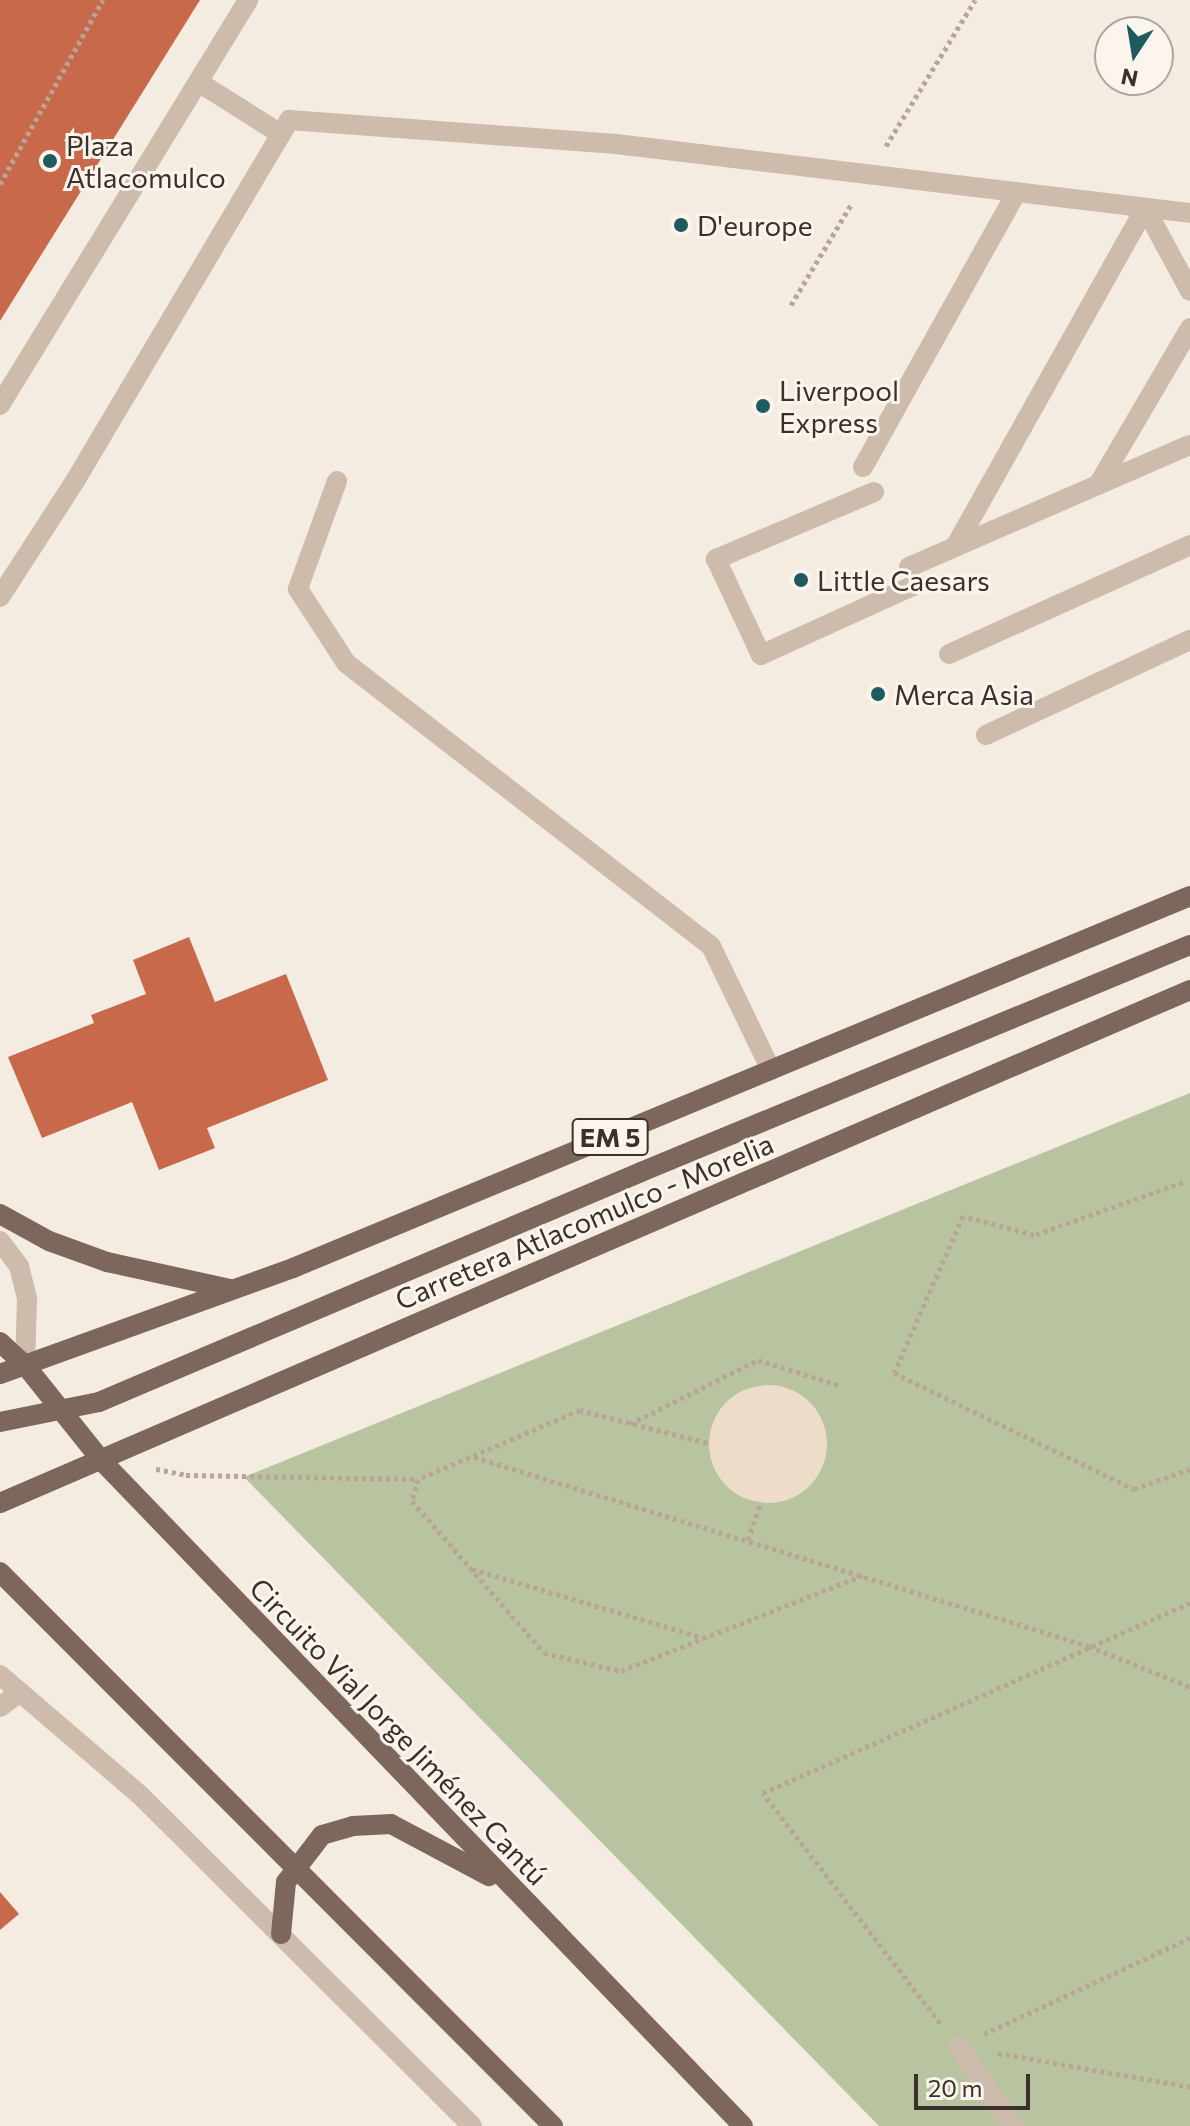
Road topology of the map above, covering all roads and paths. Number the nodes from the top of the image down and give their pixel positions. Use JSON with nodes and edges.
{"nodes":[{"id":1,"x":103,"y":0,"type":"edge"},
{"id":2,"x":248,"y":0,"type":"edge"},
{"id":3,"x":200,"y":83,"type":"junction"},
{"id":4,"x":279,"y":133,"type":"junction"},
{"id":5,"x":0,"y":184,"type":"edge"},
{"id":6,"x":1017,"y":192,"type":"junction"},
{"id":7,"x":1145,"y":208,"type":"junction"},
{"id":8,"x":1190,"y":213,"type":"edge"},
{"id":9,"x":1190,"y":291,"type":"edge"},
{"id":10,"x":1190,"y":328,"type":"edge"},
{"id":11,"x":0,"y":405,"type":"edge"},
{"id":12,"x":1190,"y":445,"type":"edge"},
{"id":13,"x":863,"y":467,"type":"dead end"},
{"id":14,"x":337,"y":481,"type":"dead end"},
{"id":15,"x":1098,"y":485,"type":"junction"},
{"id":16,"x":874,"y":492,"type":"dead end"},
{"id":17,"x":1190,"y":545,"type":"edge"},
{"id":18,"x":955,"y":547,"type":"junction"},
{"id":19,"x":0,"y":597,"type":"edge"},
{"id":20,"x":1190,"y":640,"type":"edge"},
{"id":21,"x":949,"y":654,"type":"dead end"},
{"id":22,"x":986,"y":735,"type":"dead end"},
{"id":23,"x":1190,"y":896,"type":"edge"},
{"id":24,"x":1190,"y":945,"type":"edge"},
{"id":25,"x":1190,"y":990,"type":"edge"},
{"id":26,"x":771,"y":1070,"type":"junction"},
{"id":27,"x":1183,"y":1182,"type":"dead end"},
{"id":28,"x":0,"y":1214,"type":"edge"},
{"id":29,"x":0,"y":1241,"type":"edge"},
{"id":30,"x":230,"y":1289,"type":"junction"},
{"id":31,"x":0,"y":1342,"type":"edge"},
{"id":32,"x":25,"y":1365,"type":"junction"},
{"id":33,"x":0,"y":1374,"type":"edge"},
{"id":34,"x":842,"y":1386,"type":"dead end"},
{"id":35,"x":0,"y":1422,"type":"edge"},
{"id":36,"x":629,"y":1424,"type":"junction"},
{"id":37,"x":707,"y":1443,"type":"dead end"},
{"id":38,"x":473,"y":1457,"type":"junction"},
{"id":39,"x":101,"y":1460,"type":"junction"},
{"id":40,"x":1190,"y":1469,"type":"edge"},
{"id":41,"x":418,"y":1479,"type":"junction"},
{"id":42,"x":0,"y":1503,"type":"edge"},
{"id":43,"x":760,"y":1505,"type":"dead end"},
{"id":44,"x":748,"y":1540,"type":"junction"},
{"id":45,"x":472,"y":1569,"type":"junction"},
{"id":46,"x":0,"y":1572,"type":"edge"},
{"id":47,"x":864,"y":1575,"type":"junction"},
{"id":48,"x":1190,"y":1603,"type":"edge"},
{"id":49,"x":705,"y":1638,"type":"junction"},
{"id":50,"x":1089,"y":1646,"type":"junction"},
{"id":51,"x":0,"y":1675,"type":"edge"},
{"id":52,"x":1190,"y":1687,"type":"edge"},
{"id":53,"x":20,"y":1692,"type":"junction"},
{"id":54,"x":0,"y":1707,"type":"edge"},
{"id":55,"x":510,"y":1888,"type":"junction"},
{"id":56,"x":281,"y":1934,"type":"junction"},
{"id":57,"x":1190,"y":1938,"type":"edge"},
{"id":58,"x":958,"y":2046,"type":"junction"},
{"id":59,"x":1190,"y":2087,"type":"edge"},
{"id":60,"x":472,"y":2126,"type":"edge"},
{"id":61,"x":553,"y":2126,"type":"edge"},
{"id":62,"x":743,"y":2126,"type":"edge"},
{"id":63,"x":1013,"y":2126,"type":"edge"}],
"edges":[{"from":1,"to":5,"type":"path"},
{"from":2,"to":3,"type":"street"},
{"from":3,"to":4,"type":"street"},
{"from":3,"to":11,"type":"street"},
{"from":4,"to":6,"type":"street"},
{"from":4,"to":19,"type":"street"},
{"from":6,"to":7,"type":"street"},
{"from":6,"to":13,"type":"street"},
{"from":7,"to":8,"type":"street"},
{"from":7,"to":9,"type":"street"},
{"from":7,"to":18,"type":"street"},
{"from":10,"to":15,"type":"street"},
{"from":12,"to":15,"type":"street"},
{"from":14,"to":26,"type":"street"},
{"from":15,"to":18,"type":"street"},
{"from":16,"to":18,"type":"street"},
{"from":17,"to":21,"type":"street"},
{"from":20,"to":22,"type":"street"},
{"from":23,"to":26,"type":"main road","number":"EM 5"},
{"from":24,"to":35,"type":"main road","bridge":true},
{"from":25,"to":39,"type":"main road","name":"Carretera Atlacomulco - Morelia"},
{"from":26,"to":30,"type":"main road","number":"EM 5"},
{"from":27,"to":40,"type":"path"},
{"from":28,"to":30,"type":"main road"},
{"from":29,"to":32,"type":"street"},
{"from":30,"to":32,"type":"main road","number":"EM 5"},
{"from":31,"to":32,"type":"main road","name":"Circuito Vial Jorge Jiménez Cantú"},
{"from":32,"to":33,"type":"main road","number":"EM 5"},
{"from":32,"to":39,"type":"main road","name":"Circuito Vial Jorge Jiménez Cantú"},
{"from":34,"to":36,"type":"path"},
{"from":36,"to":37,"type":"path"},
{"from":36,"to":38,"type":"path"},
{"from":38,"to":41,"type":"path"},
{"from":38,"to":44,"type":"path"},
{"from":39,"to":41,"type":"path"},
{"from":39,"to":42,"type":"main road","name":"Carretera Atlacomulco - Morelia"},
{"from":39,"to":55,"type":"main road","name":"Circuito Vial Jorge Jiménez Cantú"},
{"from":41,"to":45,"type":"path"},
{"from":43,"to":44,"type":"path"},
{"from":44,"to":47,"type":"path"},
{"from":45,"to":49,"type":"path"},
{"from":45,"to":49,"type":"path"},
{"from":46,"to":61,"type":"main road","bridge":true},
{"from":47,"to":49,"type":"path"},
{"from":47,"to":50,"type":"path"},
{"from":48,"to":50,"type":"path"},
{"from":50,"to":52,"type":"path"},
{"from":50,"to":58,"type":"path"},
{"from":51,"to":53,"type":"street"},
{"from":53,"to":54,"type":"street"},
{"from":53,"to":56,"type":"street"},
{"from":55,"to":56,"type":"main road"},
{"from":55,"to":62,"type":"main road","name":"Circuito Vial Jorge Jiménez Cantú"},
{"from":56,"to":60,"type":"street"},
{"from":57,"to":58,"type":"path"},
{"from":58,"to":59,"type":"path"},
{"from":58,"to":63,"type":"street"}]}
